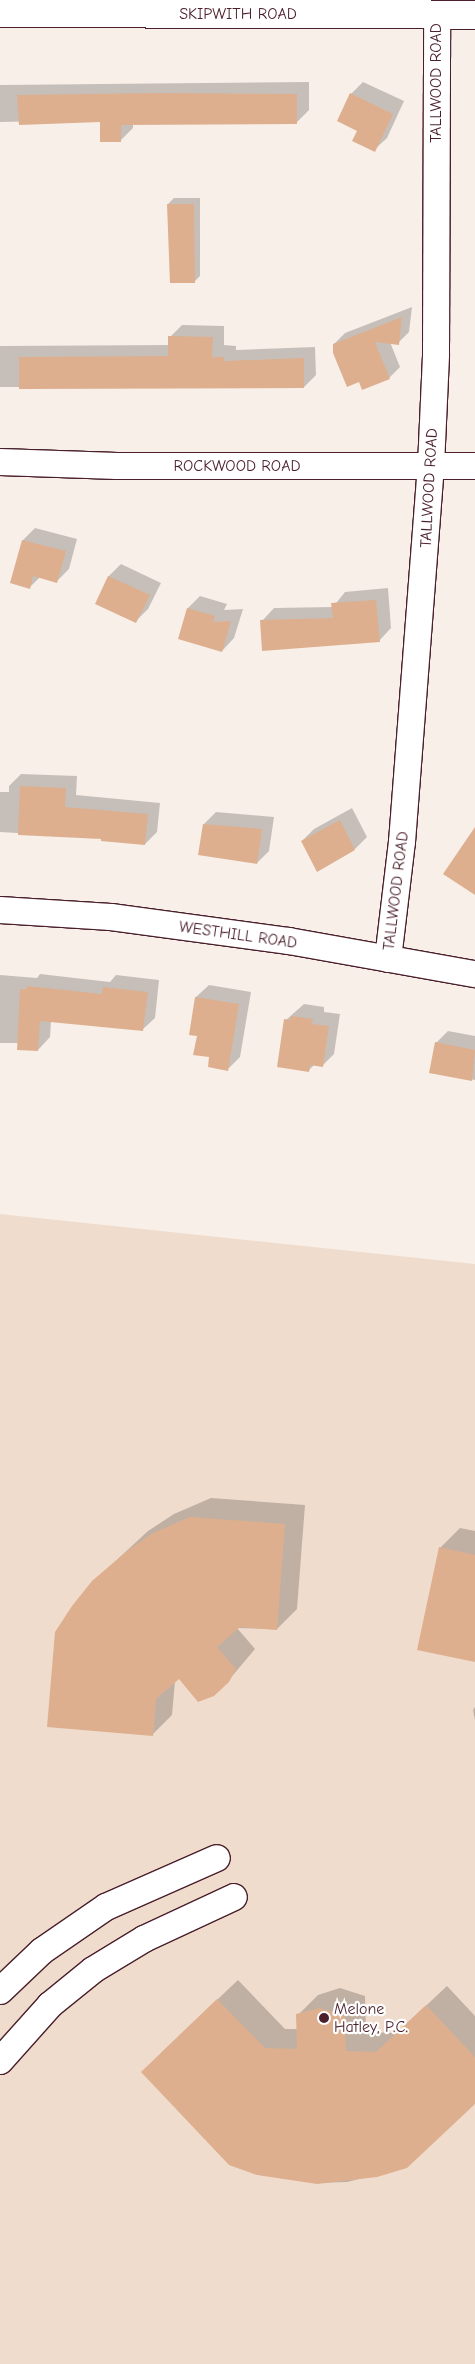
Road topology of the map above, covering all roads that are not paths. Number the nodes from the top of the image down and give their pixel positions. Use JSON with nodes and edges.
{"nodes":[{"id":1,"x":260,"y":7,"type":"edge"},
{"id":2,"x":0,"y":13,"type":"edge"},
{"id":3,"x":436,"y":15,"type":"junction"},
{"id":4,"x":475,"y":15,"type":"edge"},
{"id":5,"x":0,"y":462,"type":"edge"},
{"id":6,"x":431,"y":466,"type":"junction"},
{"id":7,"x":475,"y":466,"type":"edge"},
{"id":8,"x":0,"y":910,"type":"edge"},
{"id":9,"x":388,"y":958,"type":"junction"},
{"id":10,"x":475,"y":974,"type":"edge"},
{"id":11,"x":217,"y":1858,"type":"dead end"},
{"id":12,"x":234,"y":1897,"type":"dead end"},
{"id":13,"x":0,"y":1991,"type":"edge"},
{"id":14,"x":0,"y":2061,"type":"edge"}],
"edges":[{"from":1,"to":2,"type":"main road","name":"SKIPWITH ROAD"},
{"from":1,"to":3,"type":"main road","name":"SKIPWITH ROAD"},
{"from":3,"to":4,"type":"main road","name":"SKIPWITH ROAD"},
{"from":3,"to":6,"type":"street","name":"TALLWOOD ROAD"},
{"from":5,"to":6,"type":"street","name":"ROCKWOOD ROAD"},
{"from":6,"to":7,"type":"street","name":"ROCKWOOD ROAD"},
{"from":6,"to":9,"type":"street","name":"TALLWOOD ROAD"},
{"from":8,"to":9,"type":"street","name":"WESTHILL ROAD"},
{"from":9,"to":10,"type":"street","name":"WESTHILL ROAD"},
{"from":11,"to":13,"type":"street"},
{"from":12,"to":14,"type":"street"}]}
